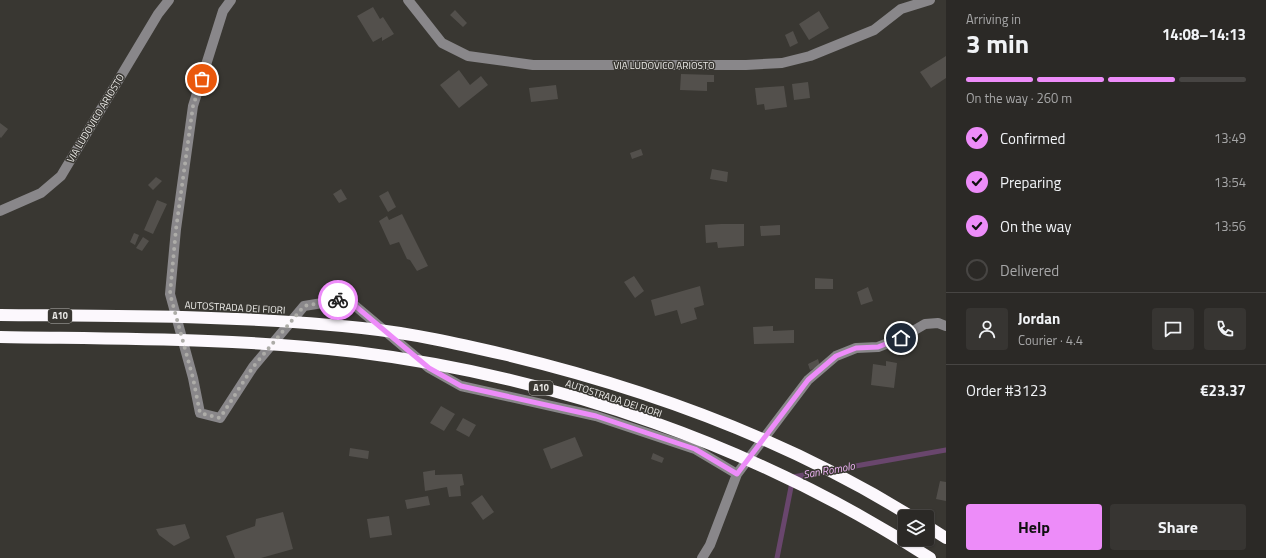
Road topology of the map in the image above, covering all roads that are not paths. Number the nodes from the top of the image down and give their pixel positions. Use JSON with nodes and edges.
{"nodes":[{"id":1,"x":169,"y":0,"type":"edge"},
{"id":2,"x":231,"y":0,"type":"edge"},
{"id":3,"x":408,"y":0,"type":"edge"},
{"id":4,"x":930,"y":0,"type":"edge"},
{"id":5,"x":0,"y":211,"type":"edge"},
{"id":6,"x":0,"y":315,"type":"edge"},
{"id":7,"x":946,"y":326,"type":"edge"},
{"id":8,"x":0,"y":337,"type":"edge"},
{"id":9,"x":737,"y":474,"type":"junction"},
{"id":10,"x":900,"y":510,"type":"edge"},
{"id":11,"x":934,"y":530,"type":"edge"},
{"id":12,"x":946,"y":538,"type":"edge"},
{"id":13,"x":702,"y":558,"type":"edge"},
{"id":14,"x":930,"y":558,"type":"edge"}],
"edges":[{"from":1,"to":5,"type":"street","name":"VIA LUDOVICO ARIOSTO"},
{"from":2,"to":9,"type":"street"},
{"from":3,"to":4,"type":"street","name":"VIA LUDOVICO ARIOSTO"},
{"from":6,"to":10,"type":"highway","name":"AUTOSTRADA DEI FIORI","number":"A10"},
{"from":7,"to":9,"type":"street"},
{"from":8,"to":14,"type":"highway","name":"AUTOSTRADA DEI FIORI","number":"A10"},
{"from":9,"to":13,"type":"street"},
{"from":11,"to":12,"type":"highway"}]}
